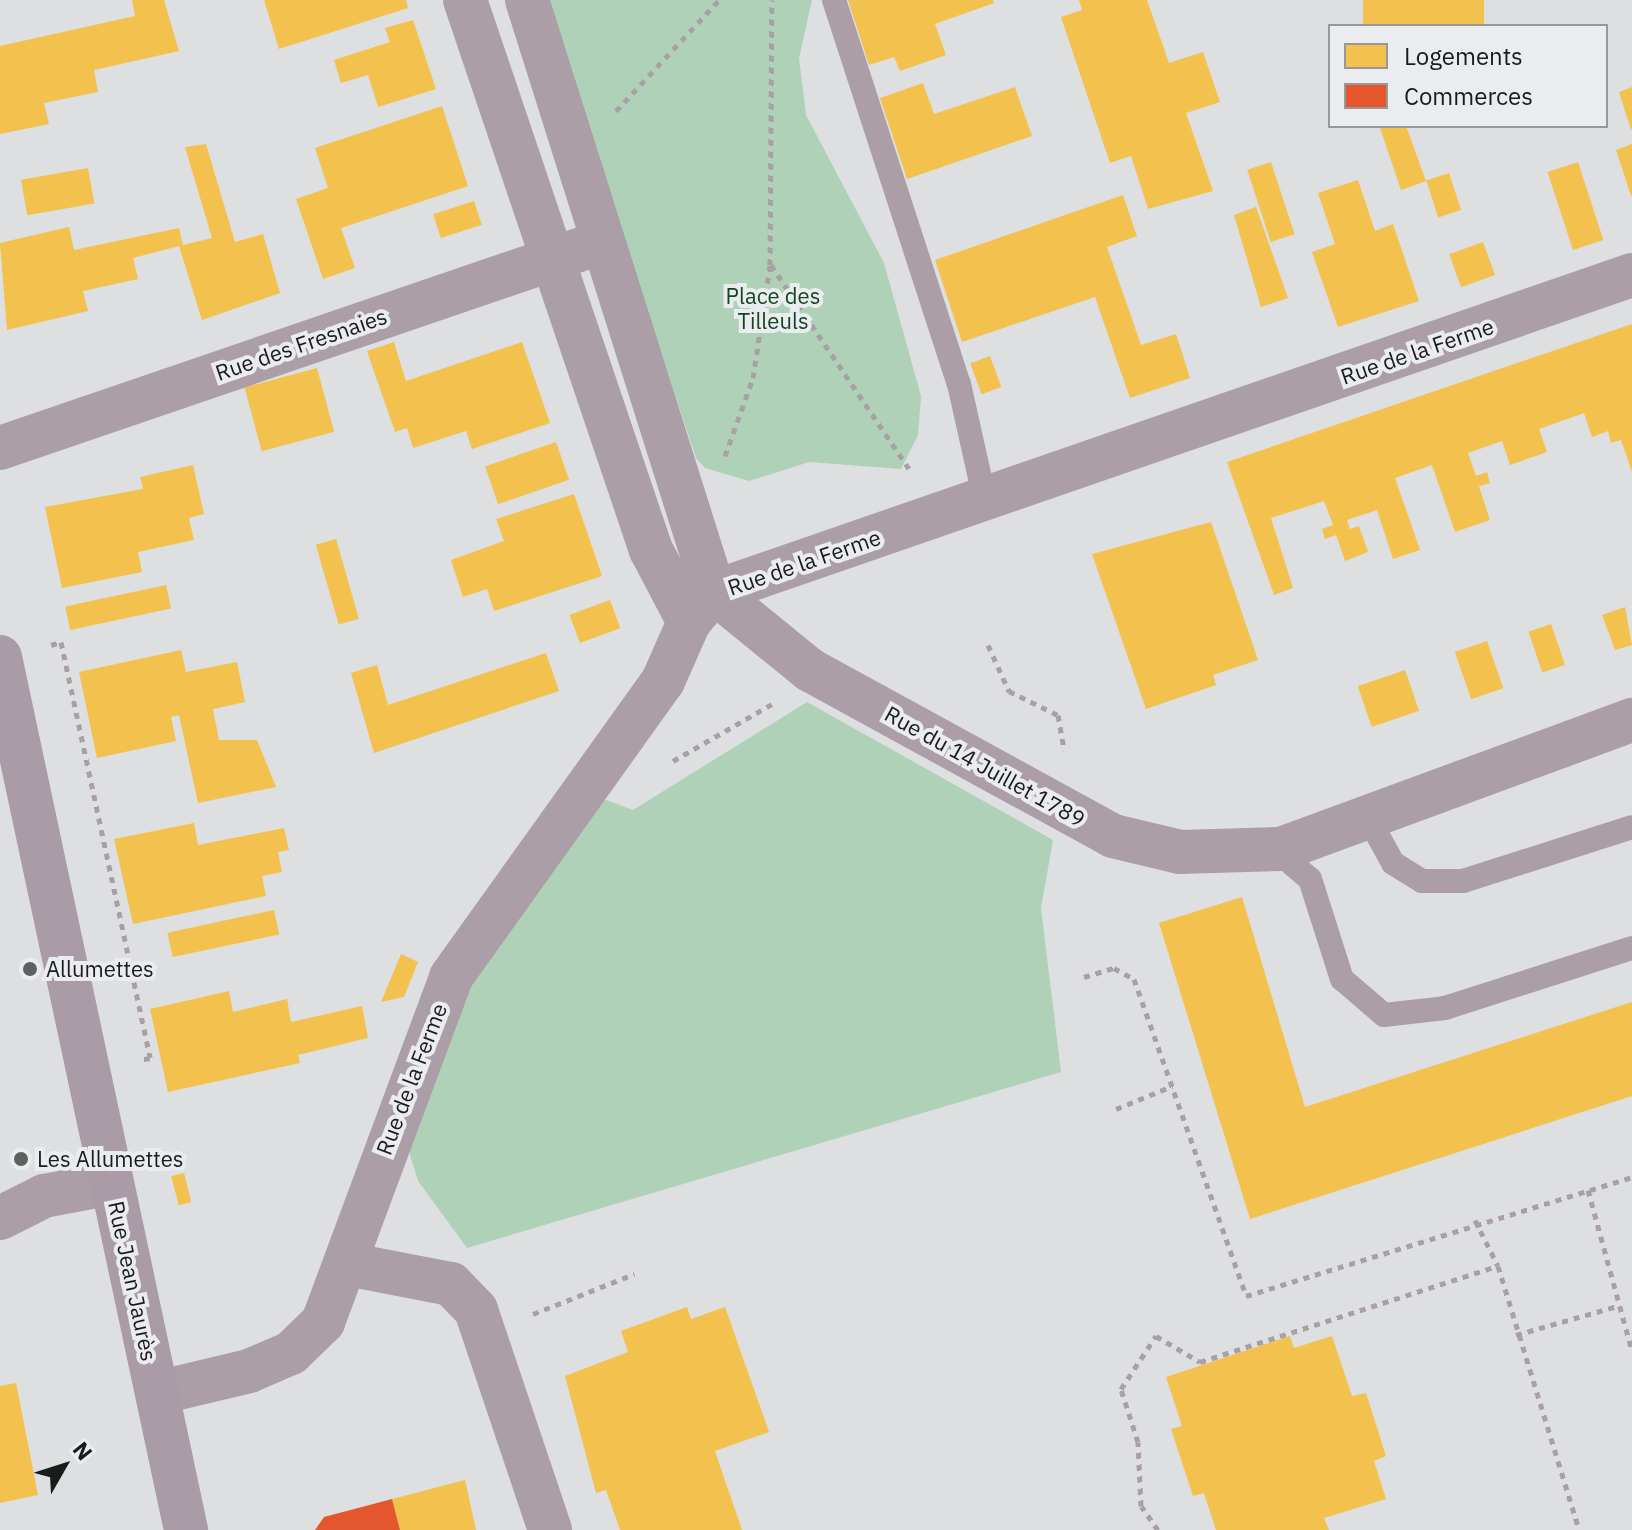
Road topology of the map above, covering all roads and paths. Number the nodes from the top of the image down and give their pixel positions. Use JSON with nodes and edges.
{"nodes":[{"id":1,"x":465,"y":0,"type":"edge"},
{"id":2,"x":527,"y":0,"type":"edge"},
{"id":3,"x":719,"y":0,"type":"edge"},
{"id":4,"x":772,"y":0,"type":"edge"},
{"id":5,"x":834,"y":0,"type":"edge"},
{"id":6,"x":607,"y":121,"type":"dead end"},
{"id":7,"x":602,"y":242,"type":"junction"},
{"id":8,"x":551,"y":259,"type":"junction"},
{"id":9,"x":770,"y":265,"type":"junction"},
{"id":10,"x":1632,"y":275,"type":"edge"},
{"id":11,"x":0,"y":448,"type":"edge"},
{"id":12,"x":720,"y":464,"type":"dead end"},
{"id":13,"x":912,"y":473,"type":"dead end"},
{"id":14,"x":985,"y":500,"type":"junction"},
{"id":15,"x":702,"y":607,"type":"junction"},
{"id":16,"x":988,"y":645,"type":"dead end"},
{"id":17,"x":46,"y":646,"type":"dead end"},
{"id":18,"x":0,"y":657,"type":"edge"},
{"id":19,"x":784,"y":697,"type":"dead end"},
{"id":20,"x":1632,"y":720,"type":"edge"},
{"id":21,"x":1062,"y":762,"type":"dead end"},
{"id":22,"x":668,"y":763,"type":"dead end"},
{"id":23,"x":1367,"y":816,"type":"junction"},
{"id":24,"x":1632,"y":827,"type":"edge"},
{"id":25,"x":1288,"y":846,"type":"junction"},
{"id":26,"x":1632,"y":948,"type":"edge"},
{"id":27,"x":1084,"y":977,"type":"dead end"},
{"id":28,"x":126,"y":1063,"type":"dead end"},
{"id":29,"x":1172,"y":1086,"type":"junction"},
{"id":30,"x":1116,"y":1109,"type":"dead end"},
{"id":31,"x":1632,"y":1177,"type":"edge"},
{"id":32,"x":112,"y":1183,"type":"junction"},
{"id":33,"x":1588,"y":1190,"type":"junction"},
{"id":34,"x":0,"y":1218,"type":"edge"},
{"id":35,"x":1475,"y":1220,"type":"junction"},
{"id":36,"x":347,"y":1264,"type":"junction"},
{"id":37,"x":1498,"y":1266,"type":"junction"},
{"id":38,"x":634,"y":1274,"type":"dead end"},
{"id":39,"x":1618,"y":1306,"type":"junction"},
{"id":40,"x":484,"y":1334,"type":"junction"},
{"id":41,"x":1516,"y":1335,"type":"junction"},
{"id":42,"x":1632,"y":1351,"type":"edge"},
{"id":43,"x":157,"y":1393,"type":"junction"},
{"id":44,"x":186,"y":1530,"type":"edge"},
{"id":45,"x":550,"y":1530,"type":"edge"},
{"id":46,"x":1158,"y":1530,"type":"edge"},
{"id":47,"x":1579,"y":1530,"type":"edge"}],
"edges":[{"from":1,"to":8,"type":"street"},
{"from":2,"to":7,"type":"street"},
{"from":3,"to":6,"type":"path"},
{"from":4,"to":9,"type":"path"},
{"from":5,"to":14,"type":"lane"},
{"from":7,"to":8,"type":"street","name":"Rue des Fresnaies"},
{"from":7,"to":15,"type":"street"},
{"from":8,"to":11,"type":"street","name":"Rue des Fresnaies"},
{"from":8,"to":15,"type":"street"},
{"from":9,"to":12,"type":"path"},
{"from":9,"to":13,"type":"path"},
{"from":10,"to":14,"type":"street","name":"Rue de la Ferme"},
{"from":14,"to":15,"type":"street","name":"Rue de la Ferme"},
{"from":15,"to":25,"type":"street","name":"Rue du 14 Juillet 1789"},
{"from":15,"to":36,"type":"street","name":"Rue de la Ferme"},
{"from":16,"to":21,"type":"path"},
{"from":17,"to":28,"type":"path"},
{"from":18,"to":32,"type":"main road","name":"Rue Jean Jaurès"},
{"from":19,"to":22,"type":"path"},
{"from":20,"to":23,"type":"street","name":"Rue du 14 Juillet 1789"},
{"from":23,"to":24,"type":"lane"},
{"from":23,"to":25,"type":"street","name":"Rue du 14 Juillet 1789"},
{"from":25,"to":26,"type":"lane"},
{"from":27,"to":29,"type":"path"},
{"from":29,"to":30,"type":"path"},
{"from":29,"to":35,"type":"path"},
{"from":31,"to":33,"type":"path"},
{"from":32,"to":34,"type":"street"},
{"from":32,"to":43,"type":"main road","name":"Rue Jean Jaurès"},
{"from":33,"to":35,"type":"path"},
{"from":33,"to":39,"type":"path"},
{"from":35,"to":37,"type":"path"},
{"from":36,"to":40,"type":"street"},
{"from":36,"to":43,"type":"street","name":"Rue de la Ferme"},
{"from":37,"to":41,"type":"path"},
{"from":37,"to":46,"type":"path"},
{"from":38,"to":40,"type":"path"},
{"from":39,"to":41,"type":"path"},
{"from":39,"to":42,"type":"path"},
{"from":40,"to":45,"type":"street"},
{"from":41,"to":47,"type":"path"},
{"from":43,"to":44,"type":"main road","name":"Rue Jean Jaurès"}]}
